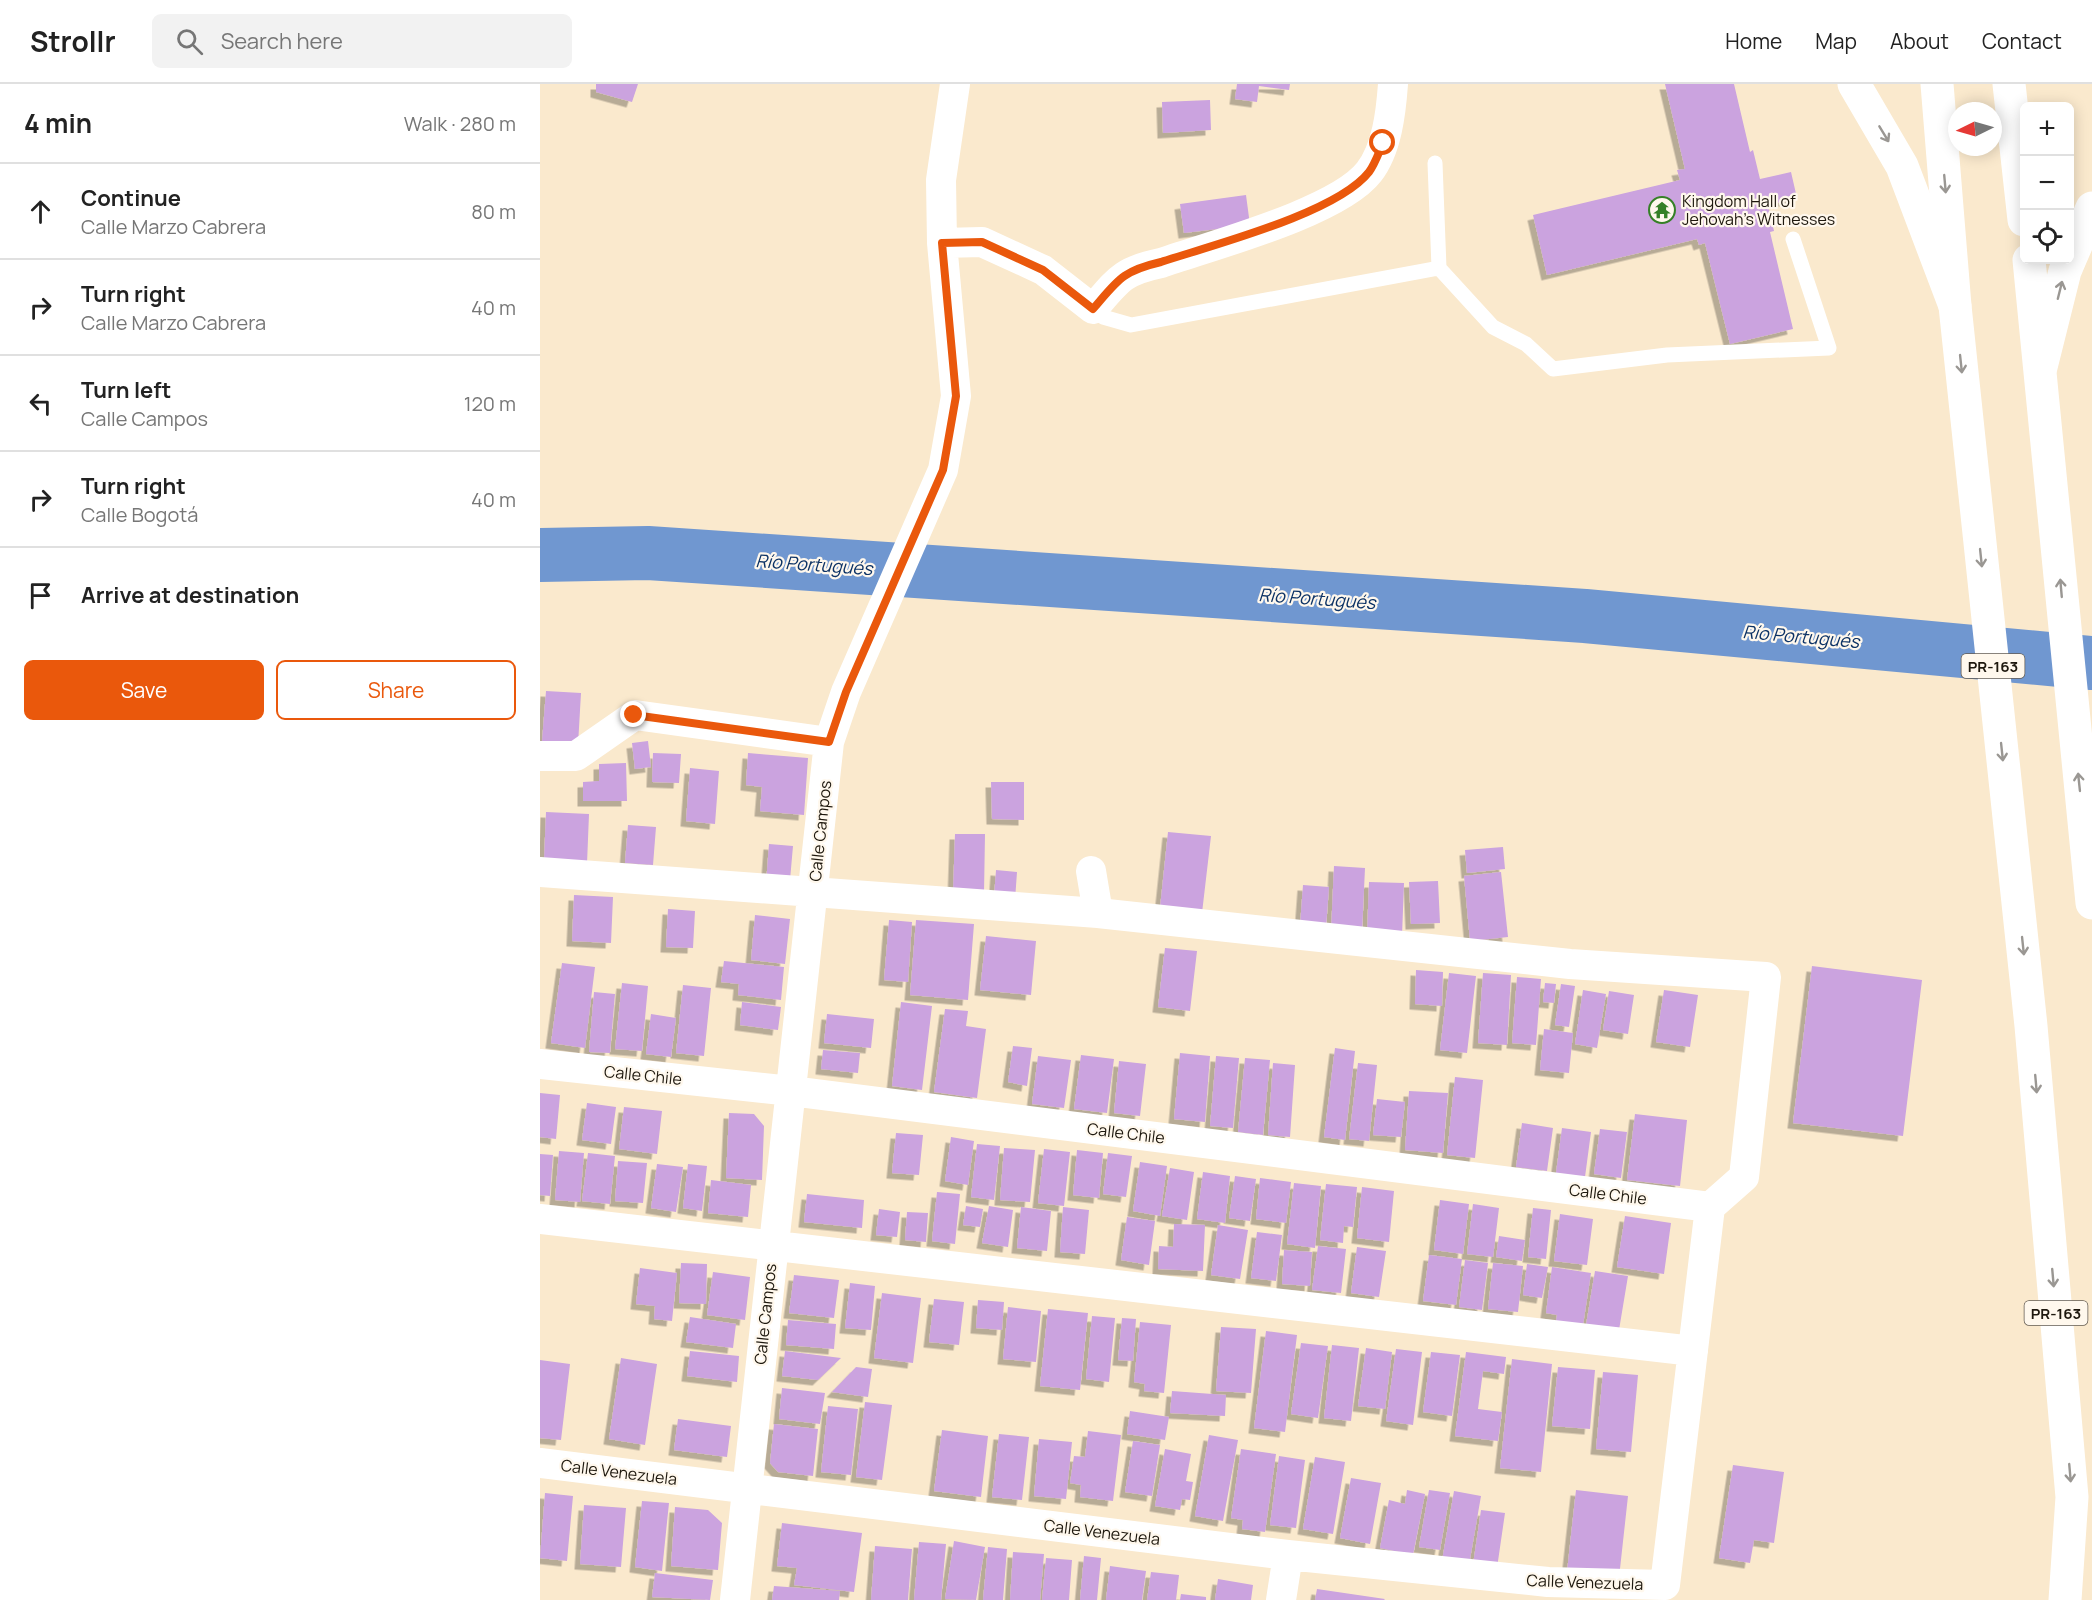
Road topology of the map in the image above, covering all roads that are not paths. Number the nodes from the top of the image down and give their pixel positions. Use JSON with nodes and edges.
{"nodes":[{"id":1,"x":955,"y":84,"type":"edge"},
{"id":2,"x":1393,"y":84,"type":"edge"},
{"id":3,"x":1854,"y":84,"type":"edge"},
{"id":4,"x":1937,"y":84,"type":"edge"},
{"id":5,"x":2009,"y":84,"type":"edge"},
{"id":6,"x":1436,"y":163,"type":"dead end"},
{"id":7,"x":2092,"y":208,"type":"edge"},
{"id":8,"x":2024,"y":210,"type":"edge"},
{"id":9,"x":1793,"y":239,"type":"dead end"},
{"id":10,"x":942,"y":243,"type":"junction"},
{"id":11,"x":2029,"y":264,"type":"edge"},
{"id":12,"x":1439,"y":268,"type":"junction"},
{"id":13,"x":1955,"y":306,"type":"junction"},
{"id":14,"x":1093,"y":309,"type":"junction"},
{"id":15,"x":2041,"y":367,"type":"junction"},
{"id":16,"x":829,"y":742,"type":"junction"},
{"id":17,"x":540,"y":756,"type":"edge"},
{"id":18,"x":1091,"y":871,"type":"dead end"},
{"id":19,"x":540,"y":872,"type":"edge"},
{"id":20,"x":814,"y":893,"type":"junction"},
{"id":21,"x":2092,"y":903,"type":"edge"},
{"id":22,"x":1098,"y":913,"type":"junction"},
{"id":23,"x":540,"y":1064,"type":"edge"},
{"id":24,"x":791,"y":1091,"type":"junction"},
{"id":25,"x":1710,"y":1207,"type":"junction"},
{"id":26,"x":540,"y":1219,"type":"edge"},
{"id":27,"x":773,"y":1243,"type":"junction"},
{"id":28,"x":1693,"y":1351,"type":"junction"},
{"id":29,"x":540,"y":1463,"type":"edge"},
{"id":30,"x":747,"y":1488,"type":"junction"},
{"id":31,"x":1288,"y":1555,"type":"junction"},
{"id":32,"x":735,"y":1600,"type":"edge"},
{"id":33,"x":1281,"y":1600,"type":"edge"},
{"id":34,"x":2065,"y":1600,"type":"edge"}],
"edges":[{"from":1,"to":10,"type":"street","name":"Calle Campos"},
{"from":2,"to":14,"type":"street"},
{"from":3,"to":13,"type":"main road","one_way":true},
{"from":4,"to":13,"type":"main road","number":"PR-163","one_way":true},
{"from":5,"to":8,"type":"main road"},
{"from":6,"to":12,"type":"lane"},
{"from":15,"to":7,"type":"main road","one_way":true},
{"from":9,"to":12,"type":"lane"},
{"from":10,"to":14,"type":"street"},
{"from":10,"to":16,"type":"street","name":"Calle Campos"},
{"from":11,"to":15,"type":"main road"},
{"from":12,"to":14,"type":"lane"},
{"from":13,"to":34,"type":"main road","number":"PR-163","one_way":true},
{"from":21,"to":15,"type":"main road","one_way":true},
{"from":16,"to":17,"type":"street"},
{"from":16,"to":20,"type":"street","name":"Calle Campos"},
{"from":18,"to":22,"type":"street"},
{"from":19,"to":20,"type":"street"},
{"from":20,"to":22,"type":"street"},
{"from":20,"to":24,"type":"street","name":"Calle Campos"},
{"from":22,"to":25,"type":"street"},
{"from":23,"to":24,"type":"street","name":"Calle Chile"},
{"from":24,"to":25,"type":"street","name":"Calle Chile"},
{"from":24,"to":27,"type":"street","name":"Calle Campos"},
{"from":25,"to":28,"type":"street"},
{"from":26,"to":27,"type":"street"},
{"from":27,"to":28,"type":"street"},
{"from":27,"to":30,"type":"street","name":"Calle Campos"},
{"from":28,"to":31,"type":"street","name":"Calle Venezuela"},
{"from":29,"to":30,"type":"street","name":"Calle Venezuela"},
{"from":30,"to":31,"type":"street","name":"Calle Venezuela"},
{"from":30,"to":32,"type":"street","name":"Calle Campos"},
{"from":31,"to":33,"type":"street"}]}
